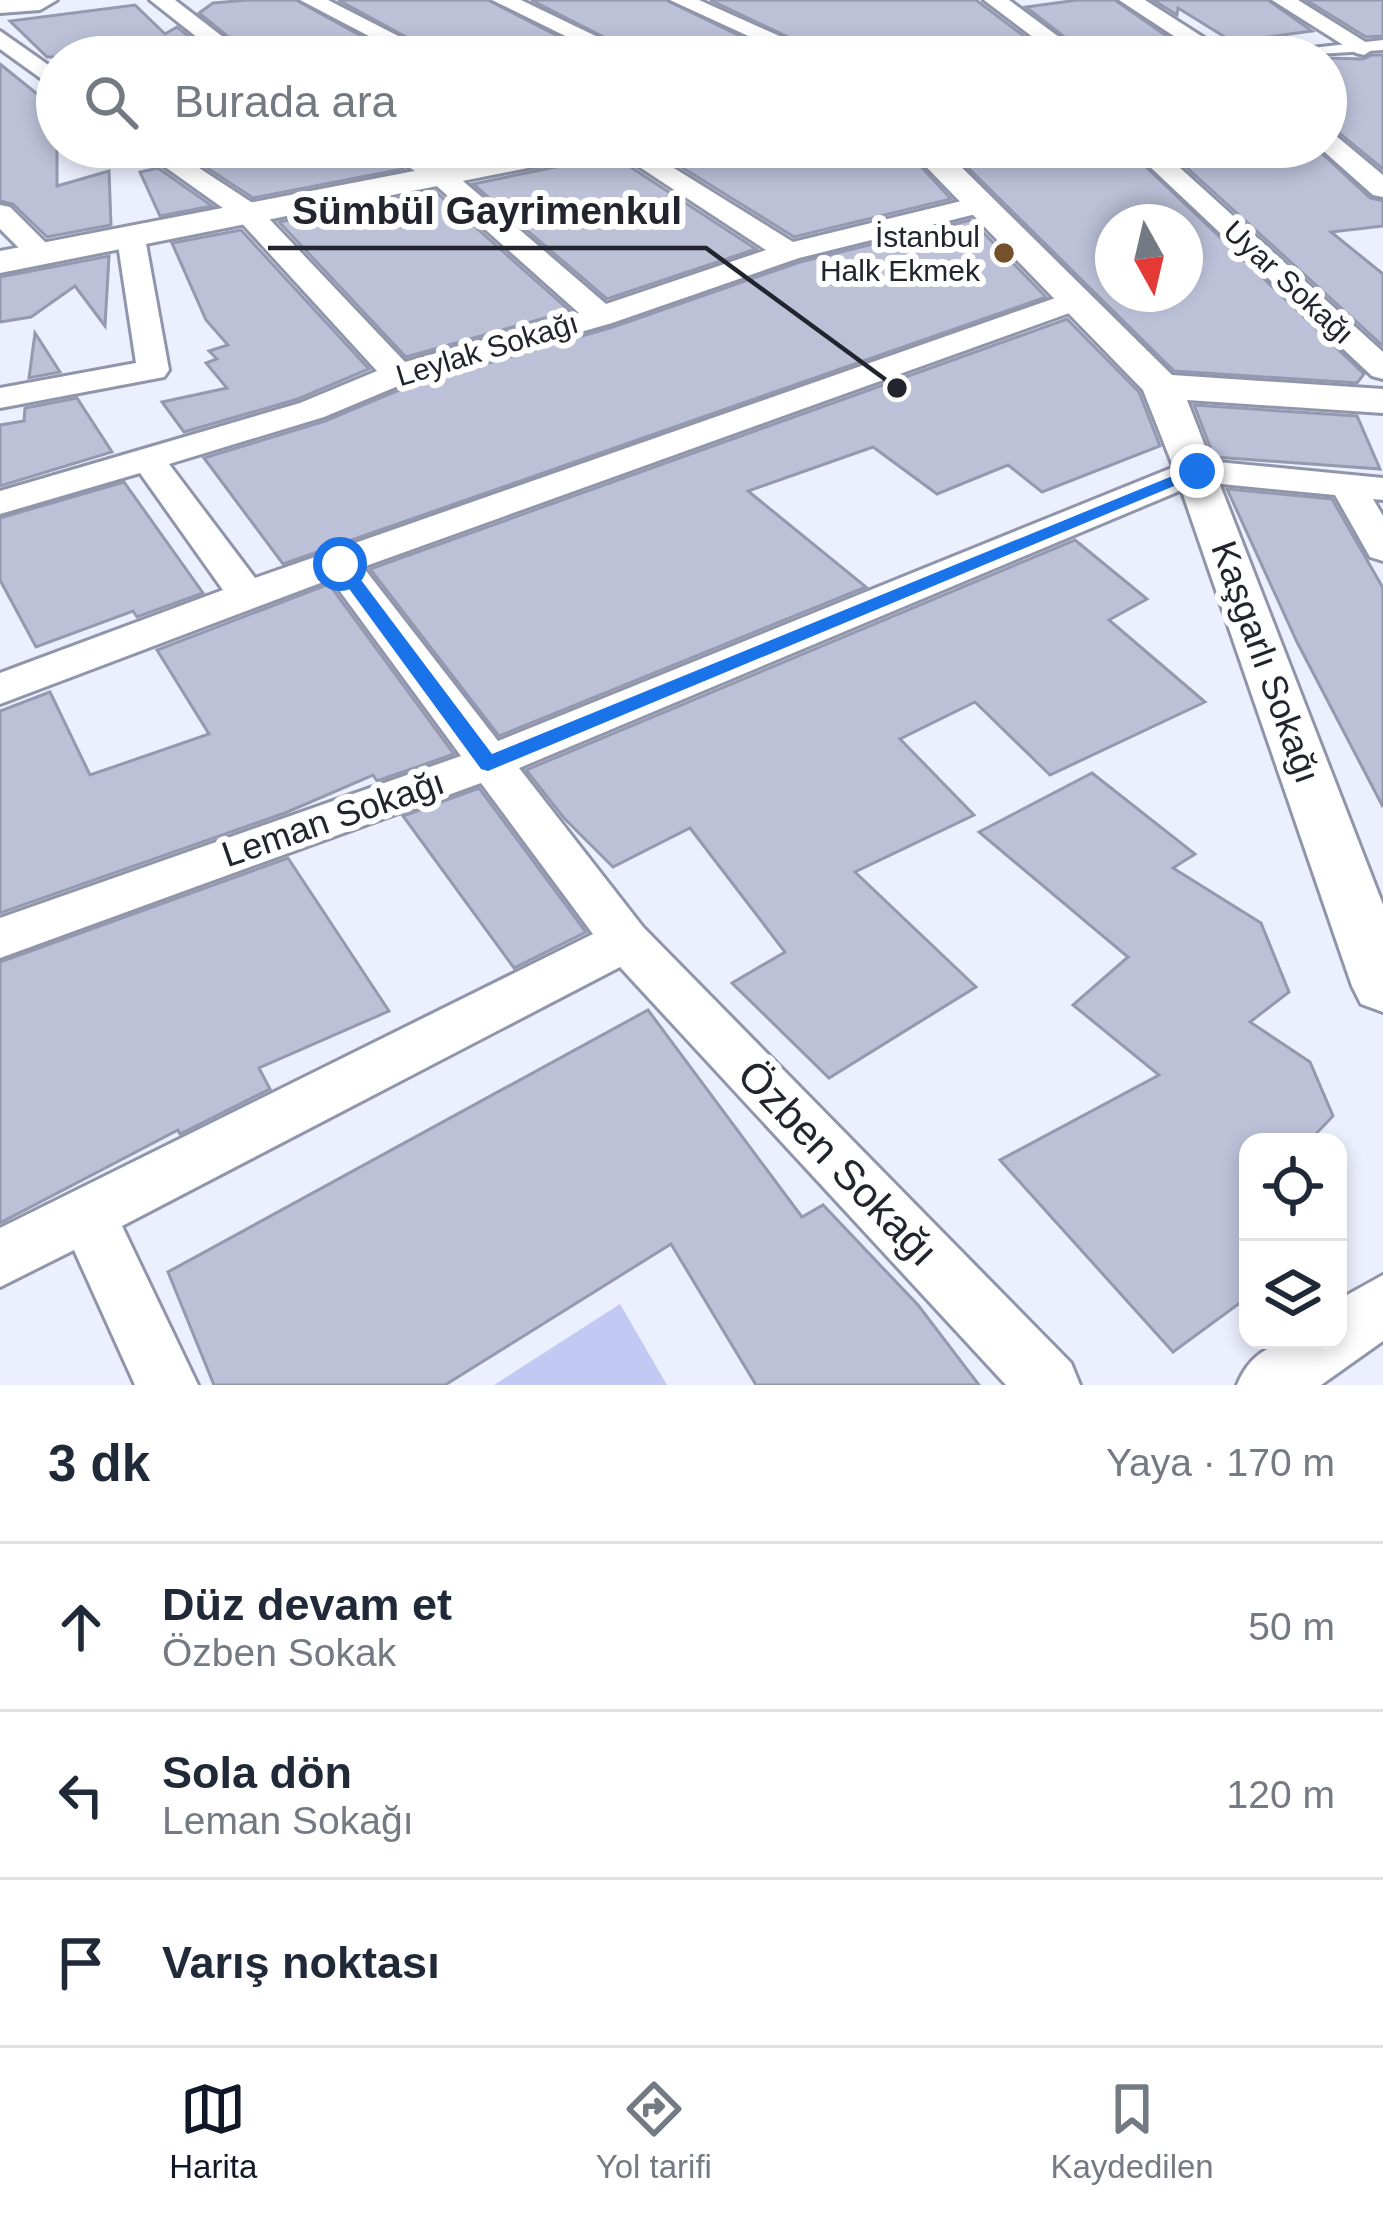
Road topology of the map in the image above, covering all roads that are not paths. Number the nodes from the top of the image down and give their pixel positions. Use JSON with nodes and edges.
{"nodes":[{"id":1,"x":40,"y":0,"type":"edge"},
{"id":2,"x":161,"y":0,"type":"edge"},
{"id":3,"x":311,"y":0,"type":"edge"},
{"id":4,"x":502,"y":0,"type":"edge"},
{"id":5,"x":681,"y":0,"type":"edge"},
{"id":6,"x":1034,"y":0,"type":"edge"},
{"id":7,"x":1130,"y":0,"type":"edge"},
{"id":8,"x":1283,"y":0,"type":"edge"},
{"id":9,"x":998,"y":2,"type":"edge"},
{"id":10,"x":0,"y":4,"type":"edge"},
{"id":11,"x":209,"y":36,"type":"edge"},
{"id":12,"x":385,"y":36,"type":"edge"},
{"id":13,"x":581,"y":36,"type":"edge"},
{"id":14,"x":765,"y":36,"type":"edge"},
{"id":15,"x":1044,"y":36,"type":"edge"},
{"id":16,"x":1188,"y":36,"type":"edge"},
{"id":17,"x":0,"y":38,"type":"edge"},
{"id":18,"x":1374,"y":46,"type":"edge"},
{"id":19,"x":36,"y":66,"type":"edge"},
{"id":20,"x":1347,"y":146,"type":"edge"},
{"id":21,"x":1383,"y":148,"type":"edge"},
{"id":22,"x":1347,"y":158,"type":"edge"},
{"id":23,"x":181,"y":168,"type":"edge"},
{"id":24,"x":426,"y":168,"type":"edge"},
{"id":25,"x":481,"y":168,"type":"edge"},
{"id":26,"x":655,"y":168,"type":"edge"},
{"id":27,"x":942,"y":168,"type":"edge"},
{"id":28,"x":1165,"y":168,"type":"edge"},
{"id":29,"x":440,"y":176,"type":"junction"},
{"id":30,"x":1383,"y":189,"type":"edge"},
{"id":31,"x":978,"y":205,"type":"junction"},
{"id":32,"x":247,"y":212,"type":"junction"},
{"id":33,"x":0,"y":213,"type":"edge"},
{"id":34,"x":131,"y":238,"type":"junction"},
{"id":35,"x":789,"y":252,"type":"junction"},
{"id":36,"x":41,"y":254,"type":"junction"},
{"id":37,"x":0,"y":262,"type":"edge"},
{"id":38,"x":1075,"y":301,"type":"junction"},
{"id":39,"x":601,"y":316,"type":"junction"},
{"id":40,"x":1383,"y":369,"type":"edge"},
{"id":41,"x":398,"y":374,"type":"junction"},
{"id":42,"x":1162,"y":386,"type":"junction"},
{"id":43,"x":0,"y":398,"type":"edge"},
{"id":44,"x":1383,"y":401,"type":"edge"},
{"id":45,"x":146,"y":458,"type":"junction"},
{"id":46,"x":1197,"y":471,"type":"junction"},
{"id":47,"x":1365,"y":487,"type":"edge"},
{"id":48,"x":0,"y":502,"type":"edge"},
{"id":49,"x":1383,"y":549,"type":"edge"},
{"id":50,"x":340,"y":564,"type":"junction"},
{"id":51,"x":248,"y":596,"type":"junction"},
{"id":52,"x":0,"y":689,"type":"edge"},
{"id":53,"x":488,"y":764,"type":"junction"},
{"id":54,"x":0,"y":938,"type":"edge"},
{"id":55,"x":626,"y":941,"type":"junction"},
{"id":56,"x":1383,"y":986,"type":"edge"},
{"id":57,"x":87,"y":1214,"type":"junction"},
{"id":58,"x":0,"y":1258,"type":"edge"},
{"id":59,"x":1383,"y":1305,"type":"edge"},
{"id":60,"x":1347,"y":1330,"type":"edge"},
{"id":61,"x":1319,"y":1349,"type":"edge"},
{"id":62,"x":167,"y":1385,"type":"edge"},
{"id":63,"x":1049,"y":1385,"type":"edge"},
{"id":64,"x":1268,"y":1385,"type":"edge"}],
"edges":[{"from":1,"to":10,"type":"main road"},
{"from":2,"to":11,"type":"street"},
{"from":3,"to":12,"type":"street"},
{"from":4,"to":13,"type":"street"},
{"from":5,"to":14,"type":"street"},
{"from":6,"to":9,"type":"street"},
{"from":7,"to":16,"type":"street"},
{"from":8,"to":18,"type":"street"},
{"from":9,"to":15,"type":"street"},
{"from":17,"to":19,"type":"street"},
{"from":20,"to":21,"type":"street"},
{"from":22,"to":30,"type":"street"},
{"from":23,"to":32,"type":"street"},
{"from":24,"to":29,"type":"street"},
{"from":25,"to":29,"type":"street"},
{"from":26,"to":35,"type":"street"},
{"from":27,"to":31,"type":"street","name":"Kaşgarlı Sokağı"},
{"from":28,"to":40,"type":"street","name":"Uyar Sokağı"},
{"from":29,"to":32,"type":"street"},
{"from":29,"to":39,"type":"street"},
{"from":31,"to":35,"type":"street","name":"Leylak Sokağı"},
{"from":31,"to":38,"type":"street","name":"Kaşgarlı Sokağı"},
{"from":32,"to":34,"type":"street"},
{"from":32,"to":41,"type":"street"},
{"from":33,"to":36,"type":"street"},
{"from":34,"to":36,"type":"street"},
{"from":34,"to":43,"type":"street"},
{"from":35,"to":39,"type":"street","name":"Leylak Sokağı"},
{"from":36,"to":37,"type":"street"},
{"from":38,"to":42,"type":"street","name":"Kaşgarlı Sokağı"},
{"from":38,"to":50,"type":"street"},
{"from":39,"to":41,"type":"street","name":"Leylak Sokağı"},
{"from":41,"to":45,"type":"street","name":"Leylak Sokağı"},
{"from":42,"to":44,"type":"street"},
{"from":42,"to":46,"type":"street","name":"Kaşgarlı Sokağı"},
{"from":45,"to":48,"type":"street","name":"Leylak Sokağı"},
{"from":45,"to":51,"type":"street"},
{"from":46,"to":47,"type":"street"},
{"from":46,"to":53,"type":"street","name":"Leman Sokağı"},
{"from":46,"to":56,"type":"street","name":"Kaşgarlı Sokağı"},
{"from":47,"to":49,"type":"street"},
{"from":50,"to":51,"type":"street"},
{"from":50,"to":53,"type":"street","name":"Özben Sokağı"},
{"from":51,"to":52,"type":"street"},
{"from":53,"to":54,"type":"street","name":"Leman Sokağı"},
{"from":53,"to":55,"type":"street","name":"Özben Sokağı"},
{"from":55,"to":57,"type":"street"},
{"from":55,"to":63,"type":"street","name":"Özben Sokağı"},
{"from":57,"to":58,"type":"street"},
{"from":57,"to":62,"type":"street"},
{"from":59,"to":60,"type":"street"},
{"from":61,"to":64,"type":"street"}]}
